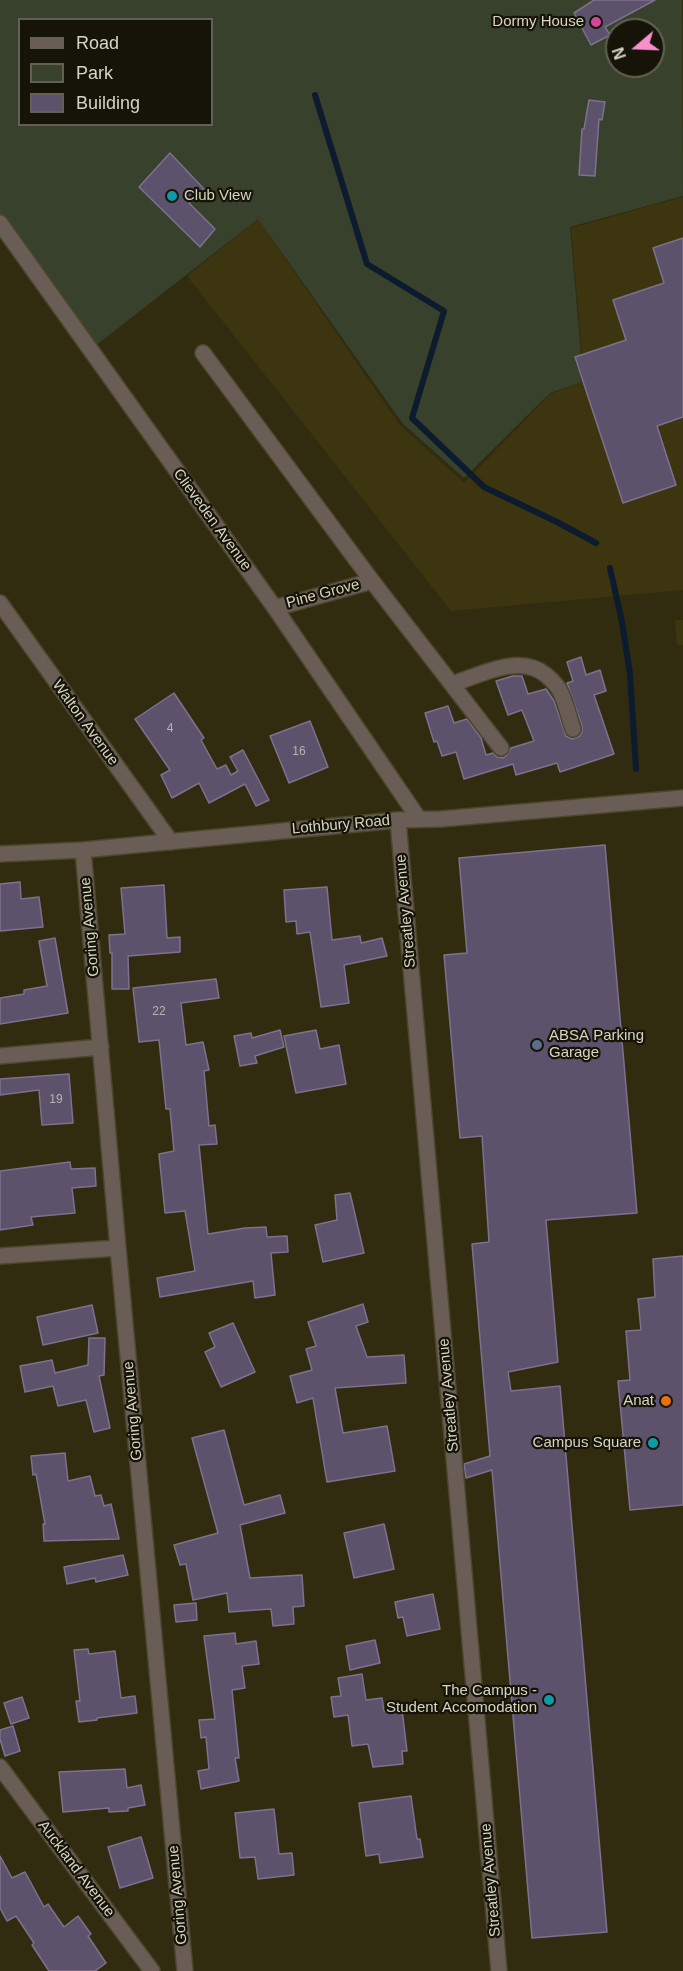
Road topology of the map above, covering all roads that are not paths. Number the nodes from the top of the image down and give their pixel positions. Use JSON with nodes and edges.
{"nodes":[{"id":1,"x":0,"y":223,"type":"edge"},
{"id":2,"x":203,"y":353,"type":"dead end"},
{"id":3,"x":372,"y":581,"type":"junction"},
{"id":4,"x":0,"y":603,"type":"edge"},
{"id":5,"x":275,"y":608,"type":"junction"},
{"id":6,"x":452,"y":684,"type":"junction"},
{"id":7,"x":573,"y":729,"type":"dead end"},
{"id":8,"x":501,"y":748,"type":"dead end"},
{"id":9,"x":683,"y":798,"type":"edge"},
{"id":10,"x":419,"y":819,"type":"junction"},
{"id":11,"x":398,"y":820,"type":"junction"},
{"id":12,"x":171,"y":842,"type":"junction"},
{"id":13,"x":83,"y":850,"type":"junction"},
{"id":14,"x":0,"y":854,"type":"edge"},
{"id":15,"x":101,"y":1047,"type":"junction"},
{"id":16,"x":0,"y":1056,"type":"edge"},
{"id":17,"x":118,"y":1248,"type":"junction"},
{"id":18,"x":0,"y":1257,"type":"edge"},
{"id":19,"x":0,"y":1767,"type":"edge"},
{"id":20,"x":152,"y":1971,"type":"edge"},
{"id":21,"x":185,"y":1971,"type":"edge"},
{"id":22,"x":499,"y":1971,"type":"edge"}],
"edges":[{"from":1,"to":5,"type":"street","name":"Clieveden Avenue"},
{"from":2,"to":3,"type":"street"},
{"from":3,"to":5,"type":"street","name":"Pine Grove"},
{"from":3,"to":6,"type":"street"},
{"from":4,"to":12,"type":"street","name":"Walton Avenue"},
{"from":5,"to":10,"type":"street","name":"Clieveden Avenue"},
{"from":6,"to":7,"type":"street"},
{"from":6,"to":8,"type":"street"},
{"from":9,"to":10,"type":"street","name":"Lothbury Road"},
{"from":10,"to":11,"type":"street","name":"Lothbury Road"},
{"from":11,"to":12,"type":"street","name":"Lothbury Road"},
{"from":11,"to":22,"type":"street","name":"Streatley Avenue"},
{"from":12,"to":13,"type":"street","name":"Lothbury Road"},
{"from":13,"to":14,"type":"street","name":"Lothbury Road"},
{"from":13,"to":15,"type":"street","name":"Goring Avenue"},
{"from":15,"to":16,"type":"street"},
{"from":15,"to":17,"type":"street","name":"Goring Avenue"},
{"from":17,"to":18,"type":"street"},
{"from":17,"to":21,"type":"street","name":"Goring Avenue"},
{"from":19,"to":20,"type":"street","name":"Auckland Avenue"}]}
